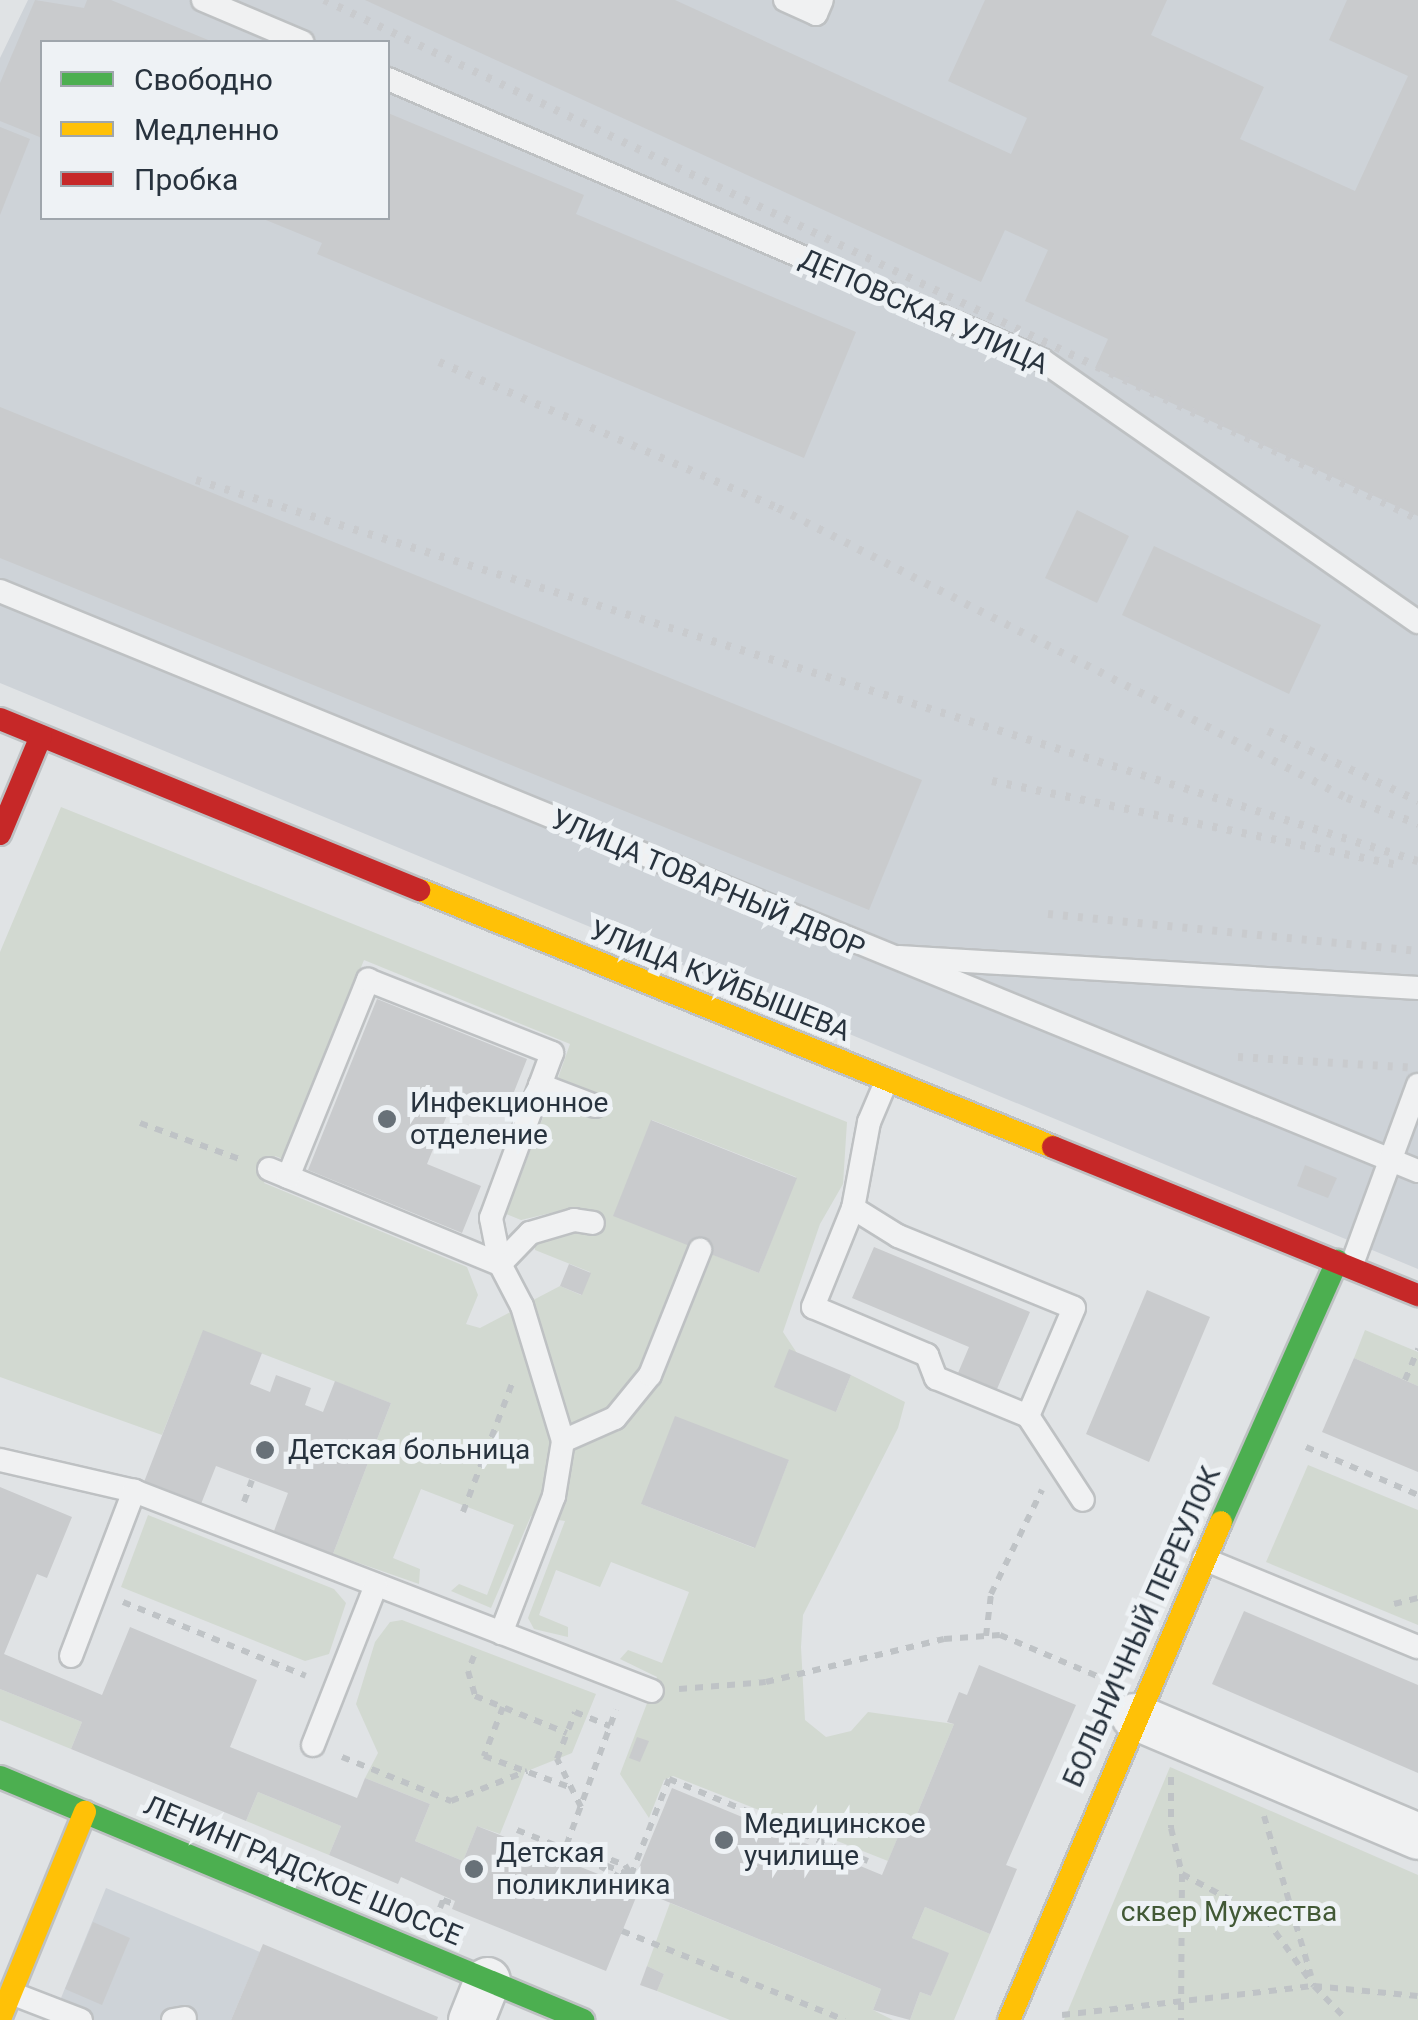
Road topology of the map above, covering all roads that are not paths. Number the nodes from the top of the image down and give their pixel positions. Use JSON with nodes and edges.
{"nodes":[{"id":1,"x":203,"y":0,"type":"edge"},
{"id":2,"x":786,"y":0,"type":"edge"},
{"id":3,"x":822,"y":0,"type":"edge"},
{"id":4,"x":297,"y":40,"type":"edge"},
{"id":5,"x":390,"y":80,"type":"edge"},
{"id":6,"x":0,"y":591,"type":"edge"},
{"id":7,"x":1418,"y":622,"type":"edge"},
{"id":8,"x":0,"y":719,"type":"edge"},
{"id":9,"x":41,"y":736,"type":"junction"},
{"id":10,"x":0,"y":834,"type":"edge"},
{"id":11,"x":880,"y":956,"type":"junction"},
{"id":12,"x":1418,"y":988,"type":"edge"},
{"id":13,"x":886,"y":1082,"type":"junction"},
{"id":14,"x":540,"y":1085,"type":"junction"},
{"id":15,"x":1418,"y":1085,"type":"edge"},
{"id":16,"x":594,"y":1106,"type":"dead end"},
{"id":17,"x":1389,"y":1160,"type":"junction"},
{"id":18,"x":1418,"y":1171,"type":"edge"},
{"id":19,"x":853,"y":1208,"type":"junction"},
{"id":20,"x":593,"y":1223,"type":"dead end"},
{"id":21,"x":700,"y":1250,"type":"dead end"},
{"id":22,"x":500,"y":1264,"type":"junction"},
{"id":23,"x":1344,"y":1264,"type":"junction"},
{"id":24,"x":1418,"y":1295,"type":"edge"},
{"id":25,"x":1028,"y":1416,"type":"junction"},
{"id":26,"x":563,"y":1441,"type":"junction"},
{"id":27,"x":0,"y":1460,"type":"edge"},
{"id":28,"x":134,"y":1492,"type":"junction"},
{"id":29,"x":1083,"y":1500,"type":"dead end"},
{"id":30,"x":1204,"y":1559,"type":"junction"},
{"id":31,"x":376,"y":1585,"type":"junction"},
{"id":32,"x":501,"y":1634,"type":"junction"},
{"id":33,"x":1418,"y":1648,"type":"edge"},
{"id":34,"x":71,"y":1656,"type":"dead end"},
{"id":35,"x":652,"y":1691,"type":"road end"},
{"id":36,"x":1134,"y":1716,"type":"junction"},
{"id":37,"x":313,"y":1745,"type":"road end"},
{"id":38,"x":0,"y":1777,"type":"edge"},
{"id":39,"x":84,"y":1812,"type":"junction"},
{"id":40,"x":1418,"y":1836,"type":"edge"},
{"id":41,"x":11,"y":1993,"type":"junction"},
{"id":42,"x":479,"y":2000,"type":"edge"},
{"id":43,"x":0,"y":2019,"type":"edge"},
{"id":44,"x":81,"y":2020,"type":"edge"},
{"id":45,"x":583,"y":2020,"type":"edge"},
{"id":46,"x":1009,"y":2020,"type":"edge"}],
"edges":[{"from":1,"to":4,"type":"lane"},
{"from":2,"to":3,"type":"lane"},
{"from":5,"to":7,"type":"lane","name":"ДЕПОВСКАЯ УЛИЦА"},
{"from":6,"to":11,"type":"lane","name":"УЛИЦА ТОВАРНЫЙ ДВОР"},
{"from":8,"to":9,"type":"main road","name":"УЛИЦА КУЙБЫШЕВА"},
{"from":9,"to":10,"type":"main road"},
{"from":9,"to":13,"type":"main road","name":"УЛИЦА КУЙБЫШЕВА"},
{"from":11,"to":12,"type":"lane"},
{"from":11,"to":17,"type":"lane","name":"УЛИЦА ТОВАРНЫЙ ДВОР"},
{"from":13,"to":19,"type":"lane"},
{"from":13,"to":23,"type":"main road","name":"УЛИЦА КУЙБЫШЕВА"},
{"from":14,"to":16,"type":"lane"},
{"from":14,"to":22,"type":"lane"},
{"from":14,"to":22,"type":"lane"},
{"from":15,"to":17,"type":"lane"},
{"from":17,"to":18,"type":"lane","name":"УЛИЦА ТОВАРНЫЙ ДВОР"},
{"from":17,"to":23,"type":"lane"},
{"from":19,"to":25,"type":"lane"},
{"from":19,"to":25,"type":"lane"},
{"from":20,"to":22,"type":"lane"},
{"from":21,"to":26,"type":"lane"},
{"from":22,"to":26,"type":"lane"},
{"from":23,"to":24,"type":"main road","name":"УЛИЦА КУЙБЫШЕВА"},
{"from":23,"to":30,"type":"main road","name":"БОЛЬНИЧНЫЙ ПЕРЕУЛОК"},
{"from":25,"to":29,"type":"lane"},
{"from":26,"to":32,"type":"lane"},
{"from":27,"to":28,"type":"lane"},
{"from":28,"to":31,"type":"lane"},
{"from":28,"to":34,"type":"lane"},
{"from":30,"to":33,"type":"lane"},
{"from":30,"to":36,"type":"main road","name":"БОЛЬНИЧНЫЙ ПЕРЕУЛОК"},
{"from":31,"to":32,"type":"lane"},
{"from":31,"to":37,"type":"lane"},
{"from":32,"to":35,"type":"lane"},
{"from":36,"to":40,"type":"street"},
{"from":36,"to":46,"type":"main road","name":"БОЛЬНИЧНЫЙ ПЕРЕУЛОК"},
{"from":38,"to":39,"type":"main road","name":"ЛЕНИНГРАДСКОЕ ШОССЕ"},
{"from":39,"to":41,"type":"main road"},
{"from":39,"to":42,"type":"main road","name":"ЛЕНИНГРАДСКОЕ ШОССЕ"},
{"from":41,"to":43,"type":"main road"},
{"from":41,"to":44,"type":"lane"},
{"from":42,"to":45,"type":"main road","name":"ЛЕНИНГРАДСКОЕ ШОССЕ"}]}
